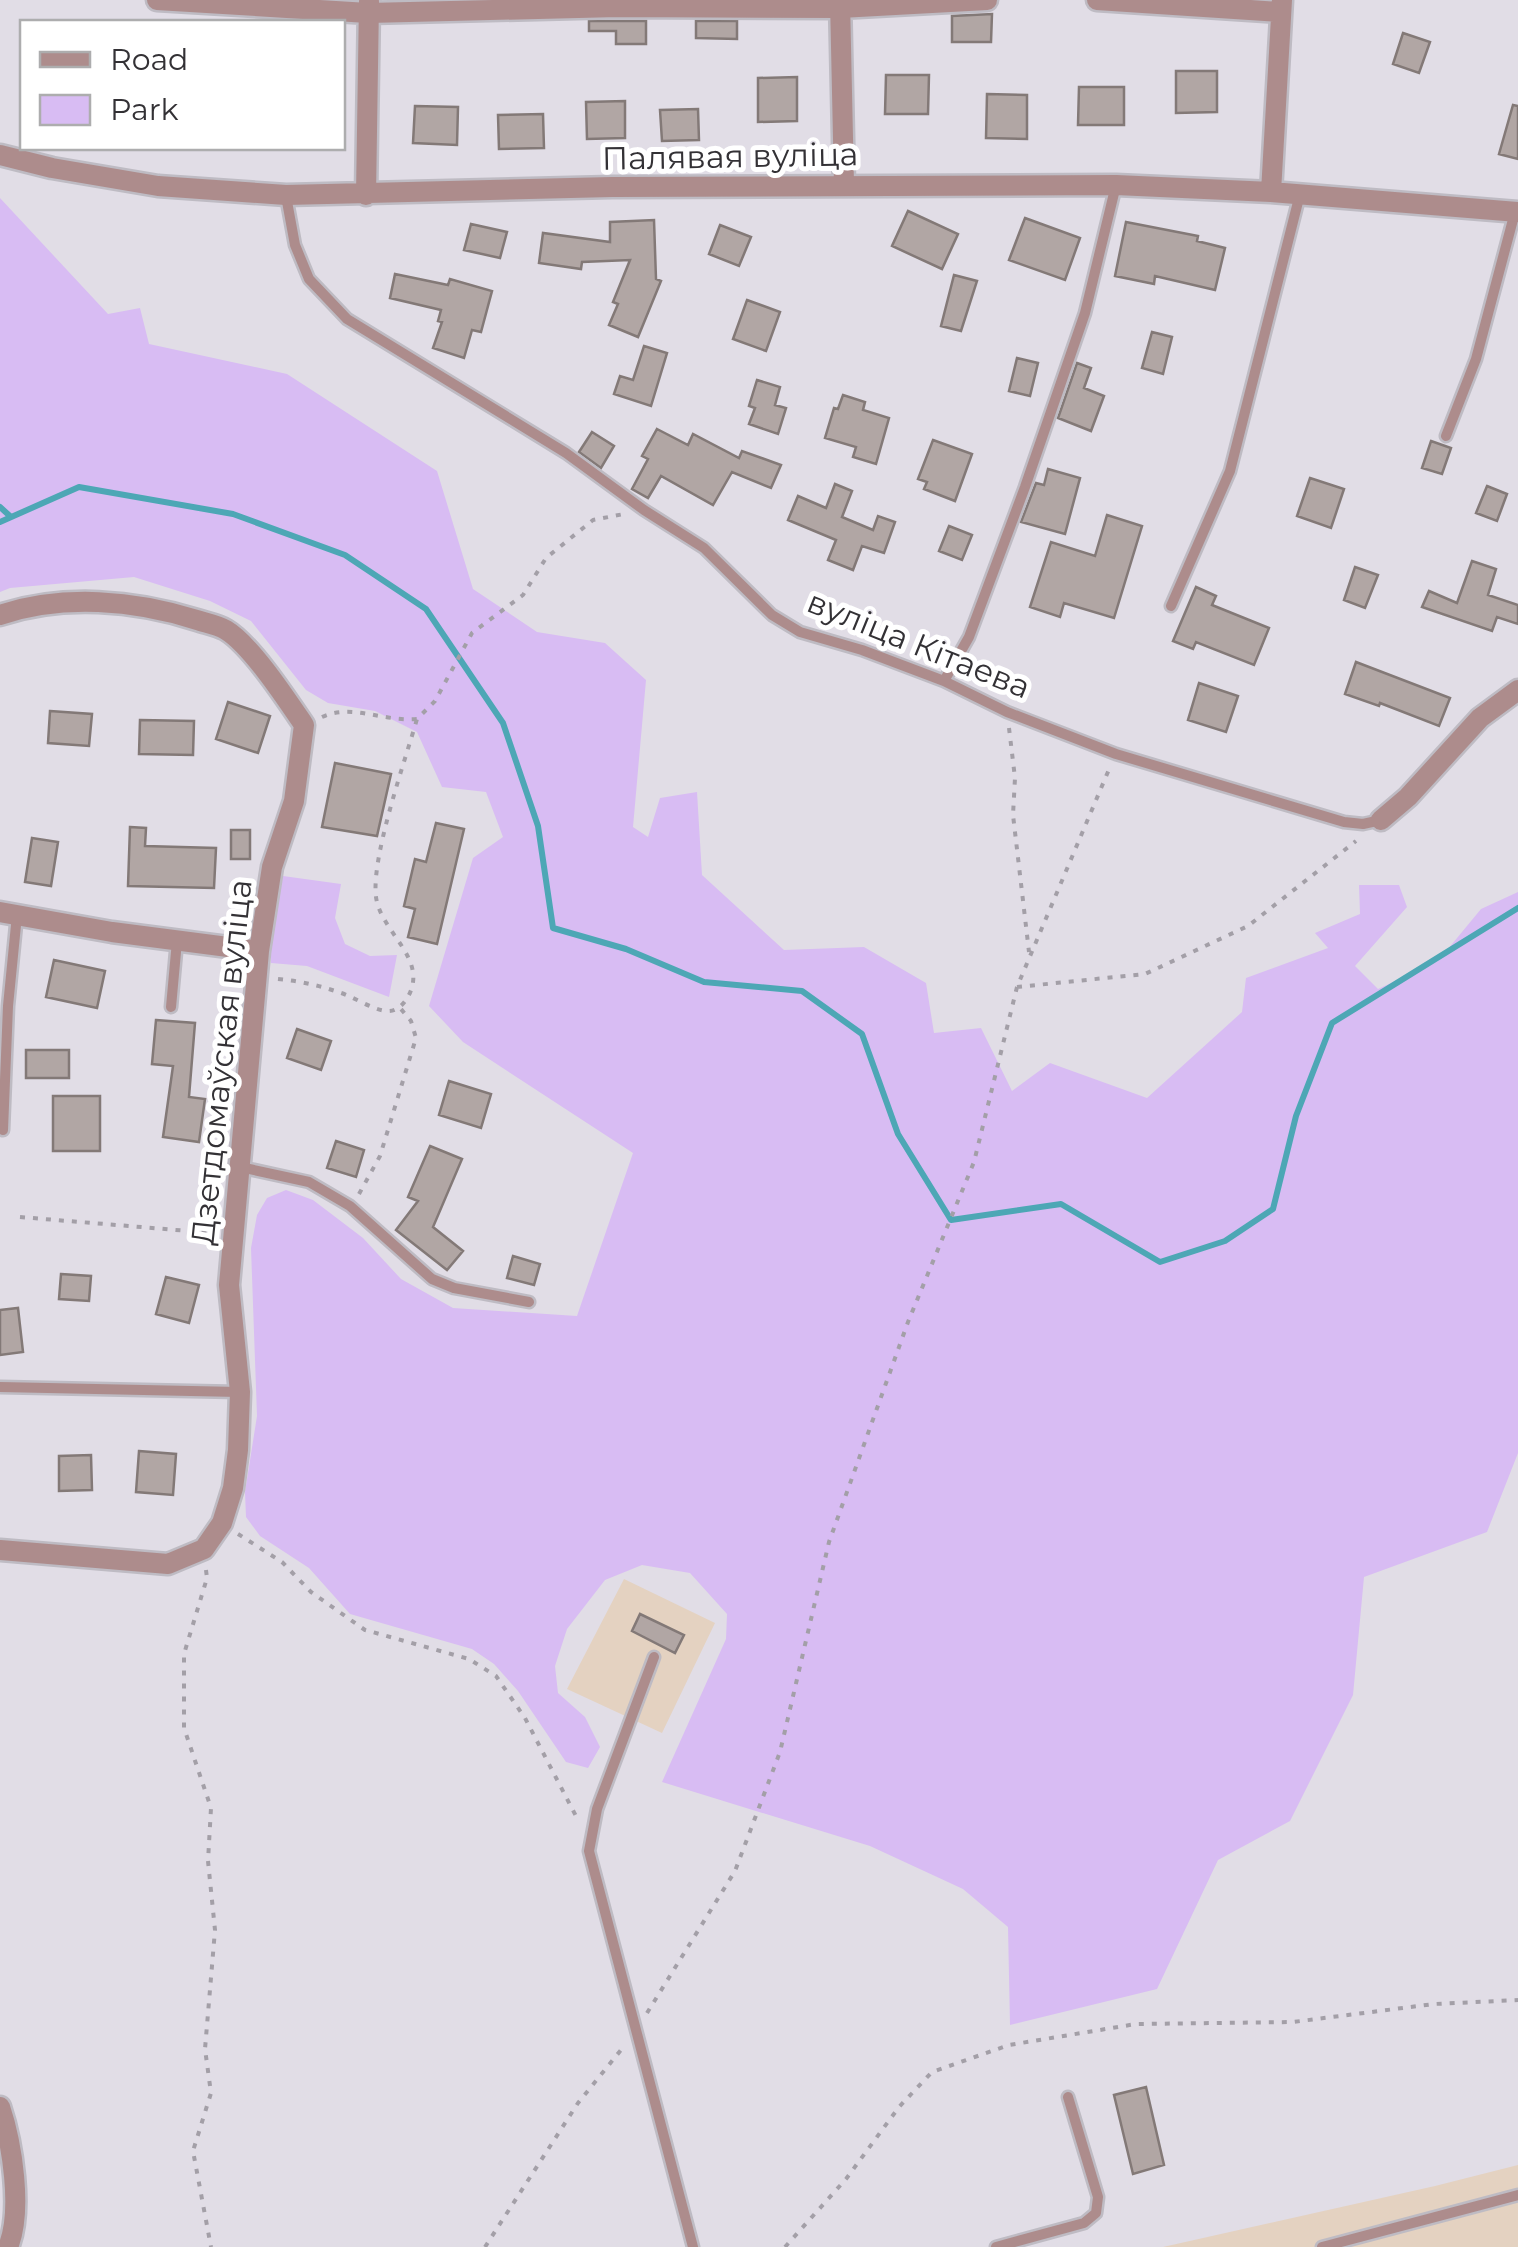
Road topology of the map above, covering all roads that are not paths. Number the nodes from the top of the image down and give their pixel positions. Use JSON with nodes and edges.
{"nodes":[{"id":1,"x":157,"y":0,"type":"edge"},
{"id":2,"x":987,"y":0,"type":"edge"},
{"id":3,"x":1097,"y":0,"type":"edge"},
{"id":4,"x":618,"y":3,"type":"edge"},
{"id":5,"x":840,"y":4,"type":"edge"},
{"id":6,"x":369,"y":6,"type":"edge"},
{"id":7,"x":1281,"y":6,"type":"edge"},
{"id":8,"x":0,"y":155,"type":"edge"},
{"id":9,"x":844,"y":184,"type":"junction"},
{"id":10,"x":1116,"y":184,"type":"junction"},
{"id":11,"x":1272,"y":192,"type":"junction"},
{"id":12,"x":1300,"y":194,"type":"junction"},
{"id":13,"x":366,"y":195,"type":"junction"},
{"id":14,"x":286,"y":196,"type":"junction"},
{"id":15,"x":1517,"y":212,"type":"edge"},
{"id":16,"x":1446,"y":436,"type":"dead end"},
{"id":17,"x":1171,"y":606,"type":"dead end"},
{"id":18,"x":0,"y":614,"type":"edge"},
{"id":19,"x":944,"y":680,"type":"junction"},
{"id":20,"x":1518,"y":690,"type":"edge"},
{"id":21,"x":1380,"y":820,"type":"joint"},
{"id":22,"x":8,"y":914,"type":"edge"},
{"id":23,"x":177,"y":941,"type":"junction"},
{"id":24,"x":259,"y":952,"type":"junction"},
{"id":25,"x":171,"y":1008,"type":"dead end"},
{"id":26,"x":3,"y":1130,"type":"dead end"},
{"id":27,"x":240,"y":1168,"type":"junction"},
{"id":28,"x":529,"y":1302,"type":"dead end"},
{"id":29,"x":0,"y":1387,"type":"edge"},
{"id":30,"x":240,"y":1392,"type":"junction"},
{"id":31,"x":0,"y":1550,"type":"edge"},
{"id":32,"x":654,"y":1657,"type":"dead end"},
{"id":33,"x":1068,"y":2097,"type":"dead end"},
{"id":34,"x":0,"y":2106,"type":"edge"},
{"id":35,"x":1518,"y":2195,"type":"edge"},
{"id":36,"x":8,"y":2247,"type":"edge"},
{"id":37,"x":693,"y":2247,"type":"edge"},
{"id":38,"x":996,"y":2247,"type":"edge"},
{"id":39,"x":1322,"y":2247,"type":"edge"}],
"edges":[{"from":1,"to":6,"type":"street"},
{"from":2,"to":5,"type":"street"},
{"from":3,"to":7,"type":"street"},
{"from":4,"to":5,"type":"street"},
{"from":4,"to":6,"type":"street"},
{"from":5,"to":9,"type":"street"},
{"from":6,"to":13,"type":"street"},
{"from":7,"to":11,"type":"street"},
{"from":8,"to":14,"type":"street","name":"Палявая вуліца"},
{"from":9,"to":10,"type":"street","name":"Палявая вуліца"},
{"from":9,"to":13,"type":"street","name":"Палявая вуліца"},
{"from":10,"to":11,"type":"street","name":"Палявая вуліца"},
{"from":10,"to":19,"type":"lane"},
{"from":11,"to":12,"type":"street"},
{"from":12,"to":15,"type":"street"},
{"from":12,"to":17,"type":"lane"},
{"from":13,"to":14,"type":"street","name":"Палявая вуліца"},
{"from":14,"to":19,"type":"lane","name":"вуліца Кітаева"},
{"from":15,"to":16,"type":"lane"},
{"from":18,"to":24,"type":"street","name":"Дзетдомаўская вуліца"},
{"from":19,"to":21,"type":"lane","name":"вуліца Кітаева"},
{"from":20,"to":21,"type":"street"},
{"from":22,"to":23,"type":"street"},
{"from":22,"to":26,"type":"lane"},
{"from":23,"to":24,"type":"street"},
{"from":23,"to":25,"type":"lane"},
{"from":24,"to":27,"type":"street","name":"Дзетдомаўская вуліца"},
{"from":27,"to":28,"type":"lane"},
{"from":27,"to":30,"type":"street","name":"Дзетдомаўская вуліца"},
{"from":29,"to":30,"type":"lane"},
{"from":30,"to":31,"type":"street","name":"Дзетдомаўская вуліца"},
{"from":32,"to":37,"type":"lane"},
{"from":33,"to":38,"type":"lane"},
{"from":34,"to":36,"type":"street"},
{"from":35,"to":39,"type":"lane"}]}
